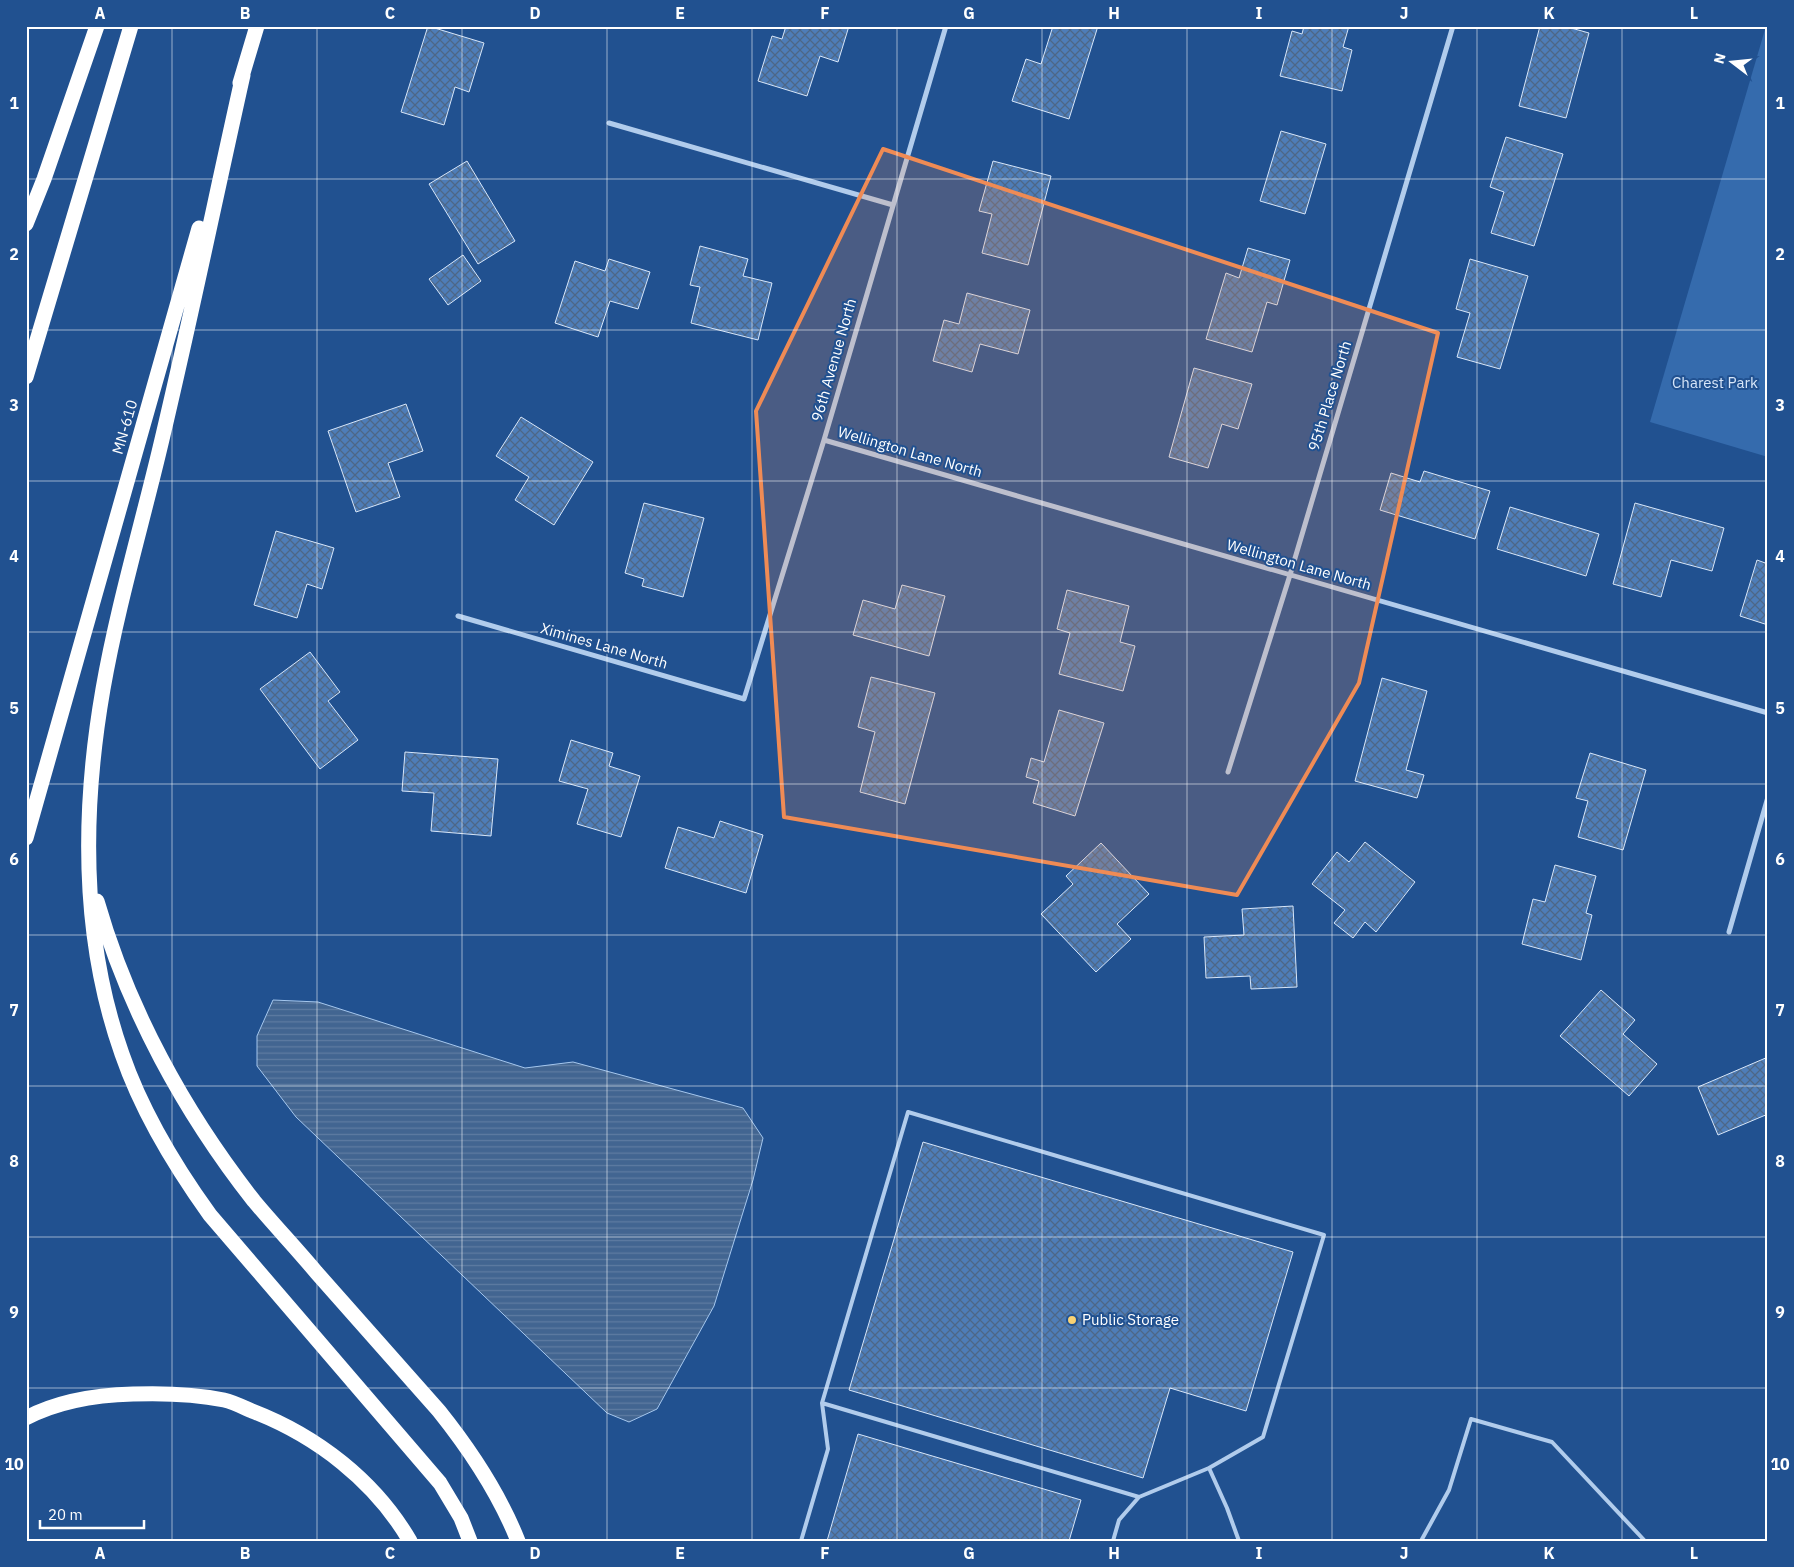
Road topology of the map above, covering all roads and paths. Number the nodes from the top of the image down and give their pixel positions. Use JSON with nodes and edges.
{"nodes":[{"id":1,"x":98,"y":26,"type":"edge"},
{"id":2,"x":131,"y":26,"type":"edge"},
{"id":3,"x":257,"y":26,"type":"edge"},
{"id":4,"x":946,"y":26,"type":"edge"},
{"id":5,"x":1453,"y":26,"type":"edge"},
{"id":6,"x":243,"y":75,"type":"junction"},
{"id":7,"x":610,"y":123,"type":"dead end"},
{"id":8,"x":893,"y":205,"type":"junction"},
{"id":9,"x":26,"y":224,"type":"edge"},
{"id":10,"x":26,"y":377,"type":"edge"},
{"id":11,"x":824,"y":440,"type":"junction"},
{"id":12,"x":1290,"y":575,"type":"junction"},
{"id":13,"x":458,"y":616,"type":"dead end"},
{"id":14,"x":744,"y":699,"type":"joint"},
{"id":15,"x":1768,"y":713,"type":"edge"},
{"id":16,"x":1228,"y":772,"type":"dead end"},
{"id":17,"x":1768,"y":797,"type":"edge"},
{"id":18,"x":26,"y":838,"type":"edge"},
{"id":19,"x":89,"y":873,"type":"junction"},
{"id":20,"x":1729,"y":932,"type":"dead end"},
{"id":21,"x":822,"y":1403,"type":"junction"},
{"id":22,"x":26,"y":1418,"type":"edge"},
{"id":23,"x":1209,"y":1468,"type":"junction"},
{"id":24,"x":1139,"y":1497,"type":"junction"},
{"id":25,"x":410,"y":1541,"type":"edge"},
{"id":26,"x":470,"y":1541,"type":"edge"},
{"id":27,"x":518,"y":1541,"type":"edge"},
{"id":28,"x":801,"y":1541,"type":"edge"},
{"id":29,"x":1113,"y":1541,"type":"edge"},
{"id":30,"x":1239,"y":1541,"type":"edge"},
{"id":31,"x":1421,"y":1541,"type":"edge"},
{"id":32,"x":1645,"y":1541,"type":"edge"}],
"edges":[{"from":1,"to":9,"type":"highway"},
{"from":2,"to":10,"type":"highway"},
{"from":3,"to":6,"type":"highway","name":"MN-610"},
{"from":4,"to":8,"type":"street","name":"96th Avenue North"},
{"from":5,"to":12,"type":"street","name":"95th Place North"},
{"from":6,"to":18,"type":"highway","name":"MN-610"},
{"from":6,"to":19,"type":"highway"},
{"from":7,"to":8,"type":"street"},
{"from":8,"to":11,"type":"street","name":"96th Avenue North"},
{"from":11,"to":12,"type":"street","name":"Wellington Lane North"},
{"from":11,"to":14,"type":"street","name":"96th Avenue North"},
{"from":12,"to":15,"type":"street","name":"Wellington Lane North"},
{"from":12,"to":16,"type":"street","name":"95th Place North"},
{"from":13,"to":14,"type":"street","name":"Ximines Lane North"},
{"from":17,"to":20,"type":"street"},
{"from":19,"to":26,"type":"highway"},
{"from":19,"to":27,"type":"highway"},
{"from":21,"to":23,"type":"lane"},
{"from":21,"to":24,"type":"lane"},
{"from":21,"to":28,"type":"lane"},
{"from":22,"to":25,"type":"highway"},
{"from":23,"to":24,"type":"lane"},
{"from":23,"to":30,"type":"lane"},
{"from":24,"to":29,"type":"lane"},
{"from":31,"to":32,"type":"lane"}]}
